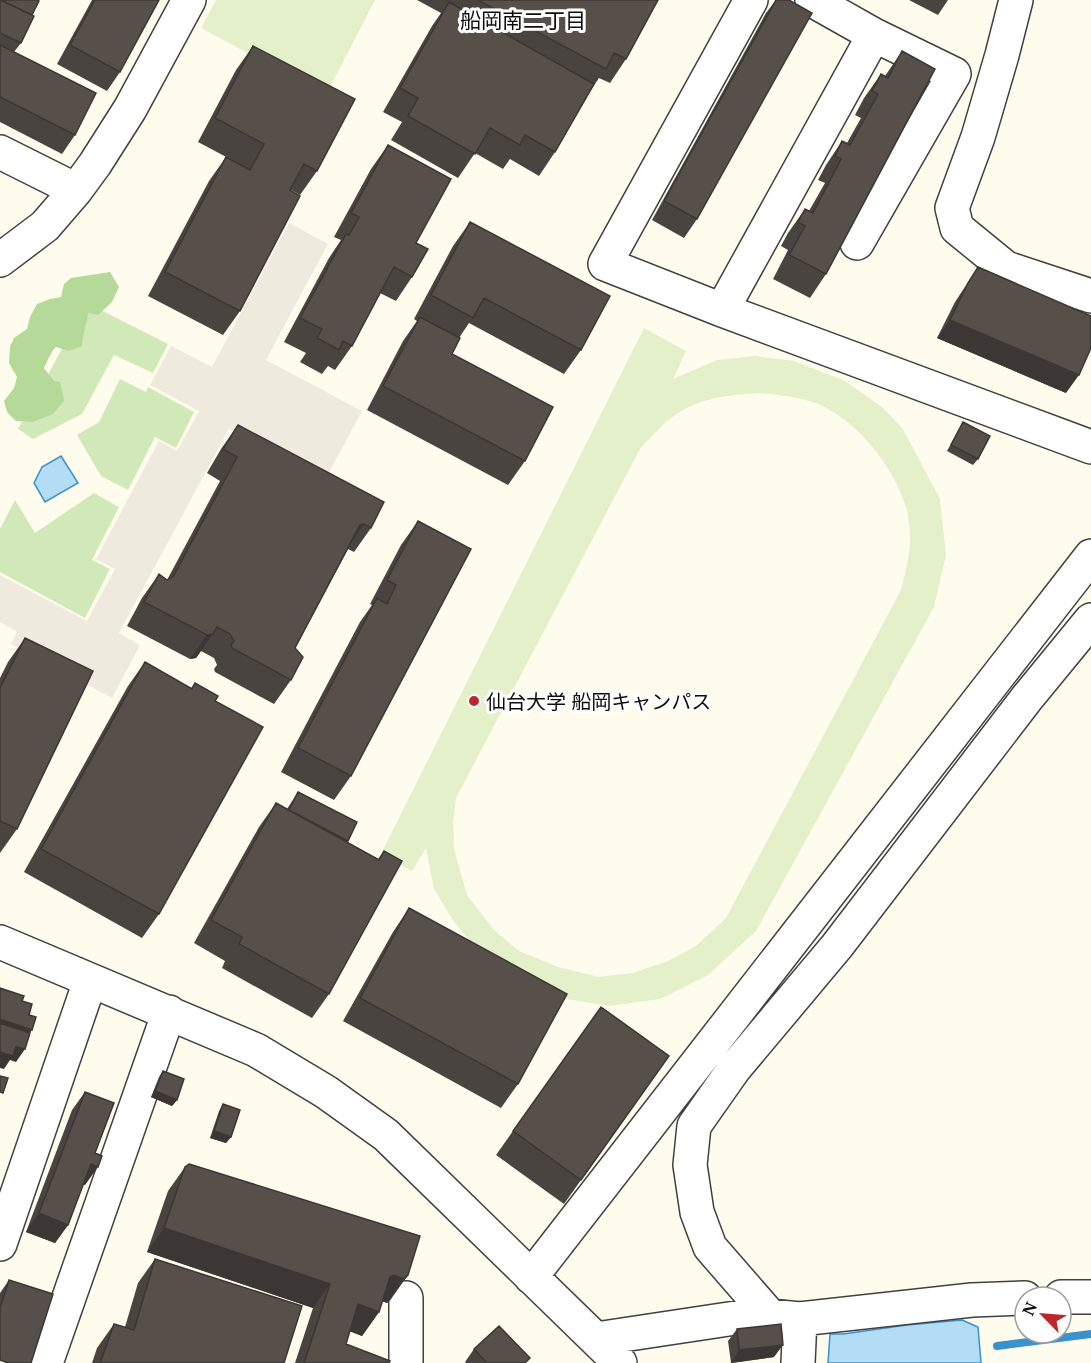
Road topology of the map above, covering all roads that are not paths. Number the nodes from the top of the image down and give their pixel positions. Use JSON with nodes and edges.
{"nodes":[{"id":1,"x":189,"y":0,"type":"edge"},
{"id":2,"x":751,"y":0,"type":"edge"},
{"id":3,"x":812,"y":0,"type":"edge"},
{"id":4,"x":1016,"y":0,"type":"edge"},
{"id":5,"x":874,"y":35,"type":"junction"},
{"id":6,"x":0,"y":152,"type":"edge"},
{"id":7,"x":76,"y":190,"type":"junction"},
{"id":8,"x":857,"y":243,"type":"edge"},
{"id":9,"x":0,"y":260,"type":"edge"},
{"id":10,"x":1091,"y":296,"type":"edge"},
{"id":11,"x":722,"y":310,"type":"junction"},
{"id":12,"x":1091,"y":447,"type":"edge"},
{"id":13,"x":1091,"y":556,"type":"edge"},
{"id":14,"x":1091,"y":620,"type":"edge"},
{"id":15,"x":0,"y":942,"type":"edge"},
{"id":16,"x":90,"y":981,"type":"junction"},
{"id":17,"x":169,"y":1012,"type":"junction"},
{"id":18,"x":0,"y":1244,"type":"edge"},
{"id":19,"x":531,"y":1276,"type":"junction"},
{"id":20,"x":1073,"y":1297,"type":"edge"},
{"id":21,"x":1091,"y":1297,"type":"edge"},
{"id":22,"x":406,"y":1298,"type":"edge"},
{"id":23,"x":1013,"y":1298,"type":"edge"},
{"id":24,"x":785,"y":1317,"type":"junction"},
{"id":25,"x":596,"y":1339,"type":"junction"},
{"id":26,"x":46,"y":1363,"type":"edge"},
{"id":27,"x":406,"y":1363,"type":"edge"},
{"id":28,"x":620,"y":1363,"type":"edge"},
{"id":29,"x":798,"y":1363,"type":"edge"}],
"edges":[{"from":1,"to":7,"type":"street"},
{"from":2,"to":11,"type":"street"},
{"from":3,"to":5,"type":"street"},
{"from":4,"to":10,"type":"street"},
{"from":5,"to":8,"type":"street"},
{"from":5,"to":11,"type":"street"},
{"from":6,"to":7,"type":"street"},
{"from":7,"to":9,"type":"street"},
{"from":11,"to":12,"type":"street"},
{"from":13,"to":19,"type":"street"},
{"from":14,"to":24,"type":"street"},
{"from":15,"to":16,"type":"street"},
{"from":16,"to":17,"type":"street"},
{"from":16,"to":18,"type":"street"},
{"from":17,"to":19,"type":"street"},
{"from":17,"to":26,"type":"street"},
{"from":19,"to":25,"type":"street"},
{"from":20,"to":21,"type":"street"},
{"from":22,"to":27,"type":"street"},
{"from":23,"to":24,"type":"street"},
{"from":24,"to":25,"type":"street"},
{"from":24,"to":29,"type":"street"},
{"from":25,"to":28,"type":"street"}]}
